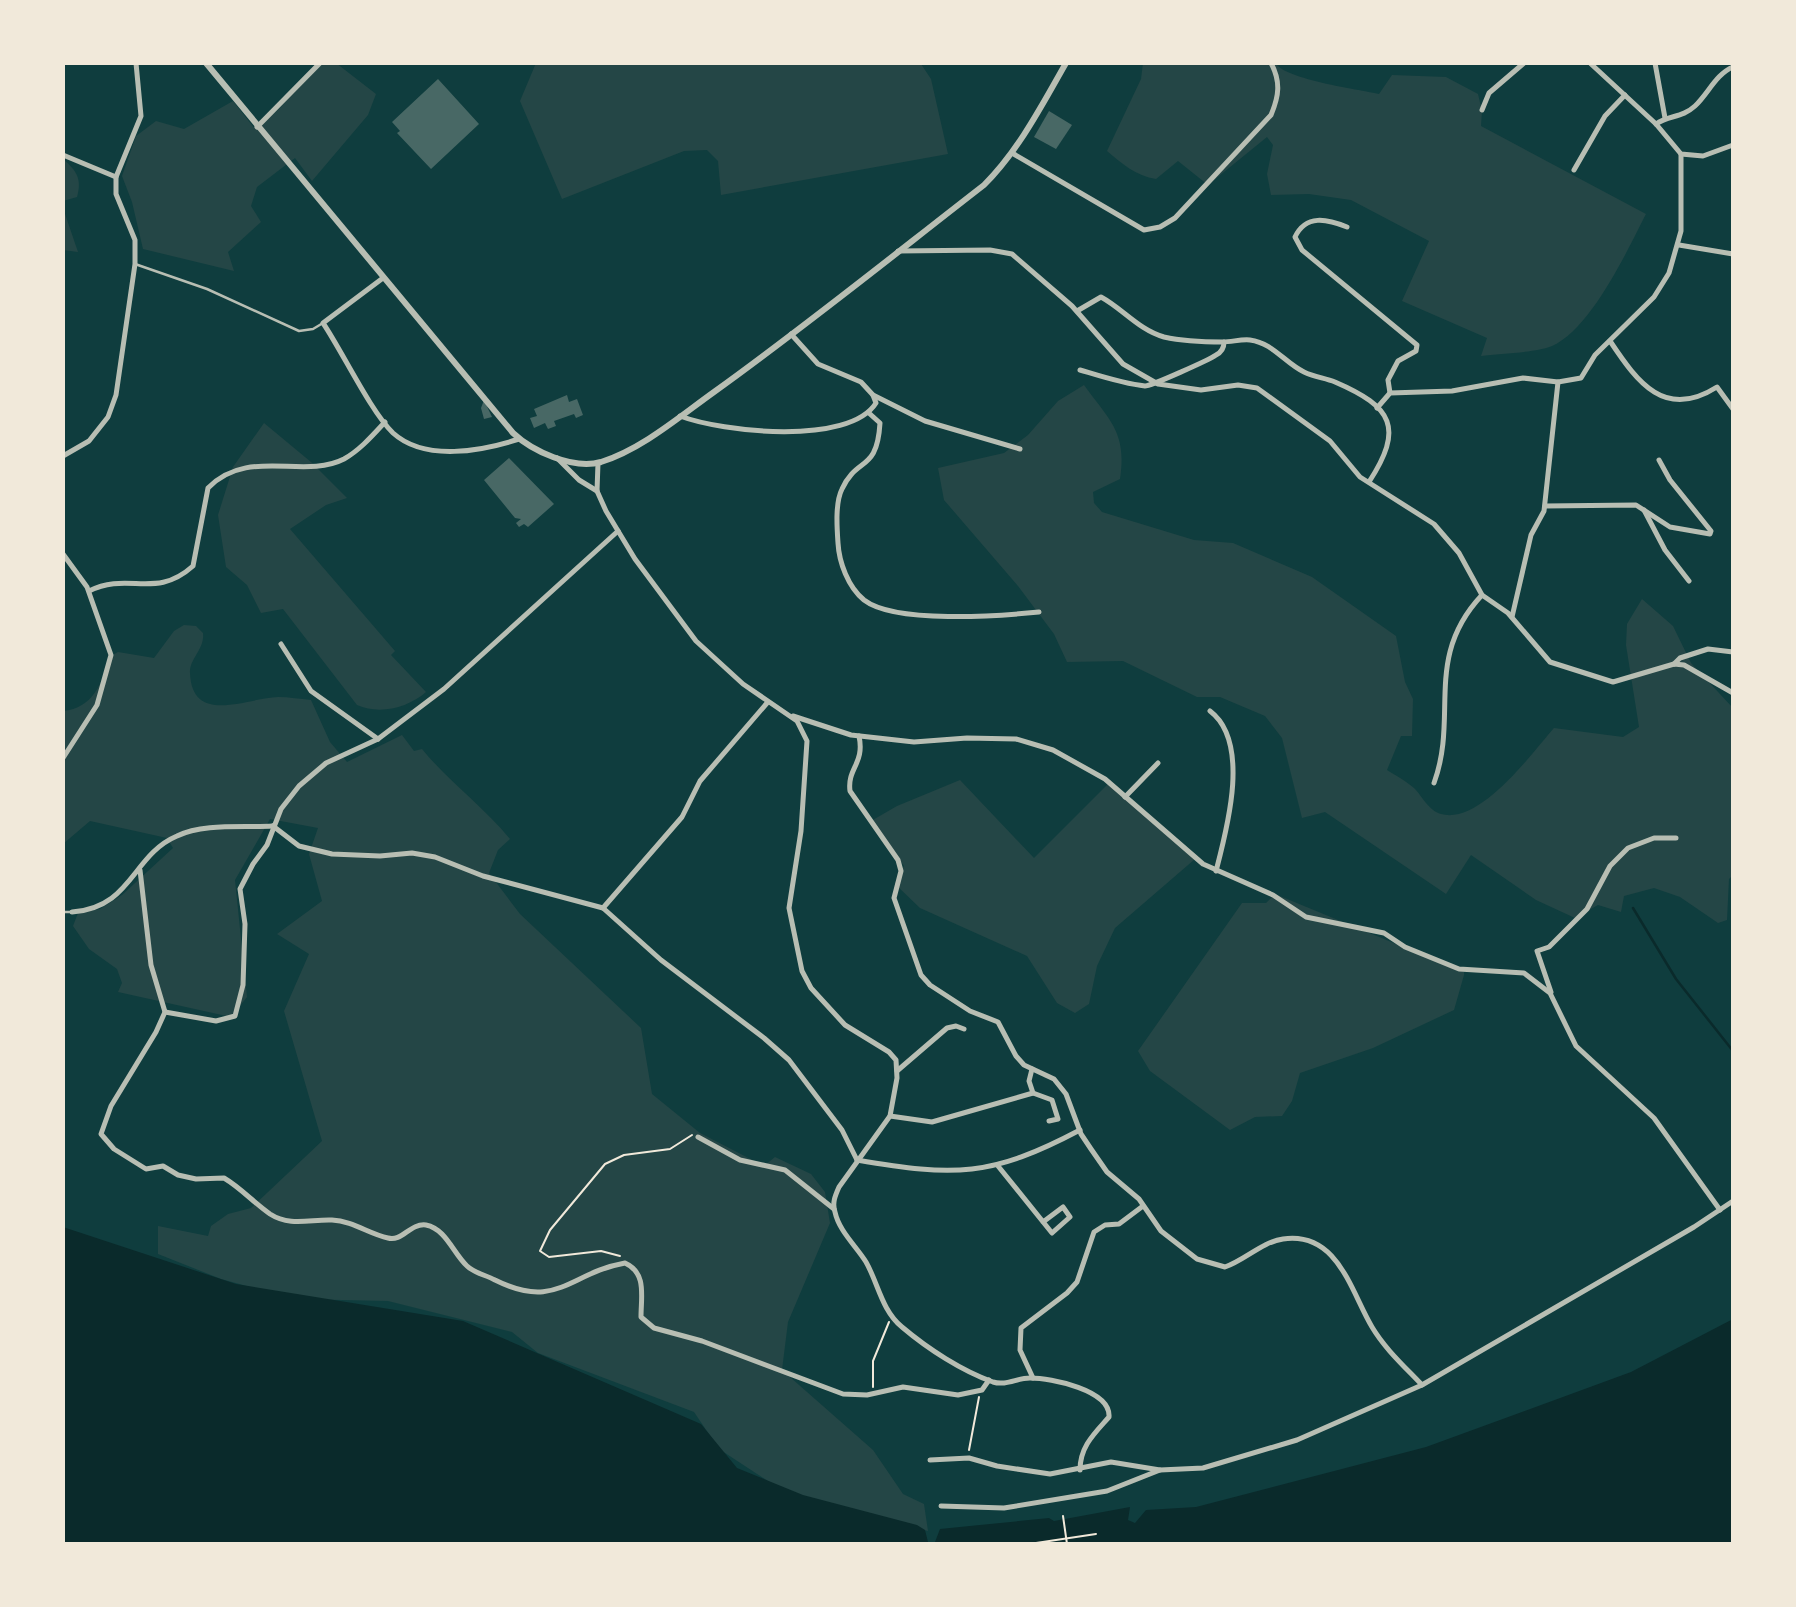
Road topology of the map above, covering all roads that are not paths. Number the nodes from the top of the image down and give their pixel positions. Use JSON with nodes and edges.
{"nodes":[{"id":1,"x":136,"y":63,"type":"edge"},
{"id":2,"x":206,"y":63,"type":"edge"},
{"id":3,"x":320,"y":63,"type":"edge"},
{"id":4,"x":1066,"y":63,"type":"edge"},
{"id":5,"x":1271,"y":63,"type":"edge"},
{"id":6,"x":1524,"y":63,"type":"edge"},
{"id":7,"x":1590,"y":63,"type":"edge"},
{"id":8,"x":1655,"y":63,"type":"edge"},
{"id":9,"x":1719,"y":63,"type":"edge"},
{"id":10,"x":1733,"y":67,"type":"edge"},
{"id":11,"x":1725,"y":71,"type":"junction"},
{"id":12,"x":1625,"y":95,"type":"junction"},
{"id":13,"x":1482,"y":110,"type":"dead end"},
{"id":14,"x":1665,"y":118,"type":"junction"},
{"id":15,"x":1656,"y":124,"type":"junction"},
{"id":16,"x":257,"y":127,"type":"junction"},
{"id":17,"x":1733,"y":145,"type":"edge"},
{"id":18,"x":1012,"y":153,"type":"junction"},
{"id":19,"x":1681,"y":154,"type":"junction"},
{"id":20,"x":63,"y":155,"type":"edge"},
{"id":21,"x":1574,"y":170,"type":"dead end"},
{"id":22,"x":116,"y":177,"type":"junction"},
{"id":23,"x":1347,"y":227,"type":"dead end"},
{"id":24,"x":1679,"y":245,"type":"junction"},
{"id":25,"x":898,"y":251,"type":"junction"},
{"id":26,"x":1733,"y":254,"type":"edge"},
{"id":27,"x":135,"y":264,"type":"junction"},
{"id":28,"x":383,"y":278,"type":"junction"},
{"id":29,"x":1077,"y":311,"type":"junction"},
{"id":30,"x":323,"y":323,"type":"junction"},
{"id":31,"x":791,"y":334,"type":"junction"},
{"id":32,"x":1610,"y":341,"type":"junction"},
{"id":33,"x":1224,"y":342,"type":"junction"},
{"id":34,"x":1080,"y":370,"type":"dead end"},
{"id":35,"x":1558,"y":383,"type":"junction"},
{"id":36,"x":1158,"y":384,"type":"junction"},
{"id":37,"x":1390,"y":393,"type":"junction"},
{"id":38,"x":873,"y":395,"type":"junction"},
{"id":39,"x":1377,"y":408,"type":"junction"},
{"id":40,"x":1733,"y":408,"type":"edge"},
{"id":41,"x":870,"y":414,"type":"junction"},
{"id":42,"x":680,"y":416,"type":"junction"},
{"id":43,"x":385,"y":422,"type":"junction"},
{"id":44,"x":519,"y":439,"type":"junction"},
{"id":45,"x":1020,"y":449,"type":"dead end"},
{"id":46,"x":63,"y":456,"type":"edge"},
{"id":47,"x":557,"y":458,"type":"junction"},
{"id":48,"x":1659,"y":460,"type":"dead end"},
{"id":49,"x":598,"y":463,"type":"junction"},
{"id":50,"x":1369,"y":482,"type":"junction"},
{"id":51,"x":597,"y":491,"type":"junction"},
{"id":52,"x":1545,"y":506,"type":"junction"},
{"id":53,"x":1642,"y":508,"type":"junction"},
{"id":54,"x":618,"y":531,"type":"junction"},
{"id":55,"x":63,"y":554,"type":"edge"},
{"id":56,"x":1689,"y":581,"type":"dead end"},
{"id":57,"x":89,"y":592,"type":"junction"},
{"id":58,"x":1482,"y":595,"type":"junction"},
{"id":59,"x":1039,"y":612,"type":"dead end"},
{"id":60,"x":1512,"y":617,"type":"junction"},
{"id":61,"x":281,"y":644,"type":"dead end"},
{"id":62,"x":1733,"y":652,"type":"edge"},
{"id":63,"x":1674,"y":664,"type":"junction"},
{"id":64,"x":1733,"y":693,"type":"edge"},
{"id":65,"x":767,"y":703,"type":"junction"},
{"id":66,"x":1210,"y":711,"type":"dead end"},
{"id":67,"x":790,"y":715,"type":"junction"},
{"id":68,"x":859,"y":736,"type":"junction"},
{"id":69,"x":378,"y":738,"type":"junction"},
{"id":70,"x":63,"y":758,"type":"edge"},
{"id":71,"x":1158,"y":764,"type":"dead end"},
{"id":72,"x":1433,"y":783,"type":"dead end"},
{"id":73,"x":1125,"y":797,"type":"junction"},
{"id":74,"x":273,"y":826,"type":"junction"},
{"id":75,"x":1676,"y":838,"type":"dead end"},
{"id":76,"x":140,"y":870,"type":"junction"},
{"id":77,"x":1216,"y":871,"type":"junction"},
{"id":78,"x":603,"y":908,"type":"junction"},
{"id":79,"x":63,"y":912,"type":"edge"},
{"id":80,"x":72,"y":912,"type":"joint"},
{"id":81,"x":1553,"y":999,"type":"junction"},
{"id":82,"x":165,"y":1012,"type":"junction"},
{"id":83,"x":964,"y":1029,"type":"dead end"},
{"id":84,"x":1032,"y":1069,"type":"junction"},
{"id":85,"x":897,"y":1072,"type":"junction"},
{"id":86,"x":1033,"y":1093,"type":"junction"},
{"id":87,"x":890,"y":1116,"type":"junction"},
{"id":88,"x":1049,"y":1121,"type":"dead end"},
{"id":89,"x":1080,"y":1130,"type":"junction"},
{"id":90,"x":698,"y":1137,"type":"road end"},
{"id":91,"x":857,"y":1160,"type":"junction"},
{"id":92,"x":998,"y":1166,"type":"junction"},
{"id":93,"x":1733,"y":1201,"type":"edge"},
{"id":94,"x":1143,"y":1206,"type":"junction"},
{"id":95,"x":834,"y":1209,"type":"junction"},
{"id":96,"x":1720,"y":1210,"type":"junction"},
{"id":97,"x":1043,"y":1222,"type":"junction"},
{"id":98,"x":1033,"y":1378,"type":"junction"},
{"id":99,"x":989,"y":1380,"type":"junction"},
{"id":100,"x":1422,"y":1385,"type":"junction"},
{"id":101,"x":930,"y":1461,"type":"dead end"},
{"id":102,"x":1080,"y":1470,"type":"junction"},
{"id":103,"x":1160,"y":1471,"type":"junction"},
{"id":104,"x":941,"y":1506,"type":"dead end"}],
"edges":[{"from":1,"to":22,"type":"street"},
{"from":2,"to":16,"type":"street"},
{"from":3,"to":16,"type":"street"},
{"from":4,"to":18,"type":"street"},
{"from":5,"to":18,"type":"street"},
{"from":6,"to":13,"type":"street"},
{"from":7,"to":12,"type":"street"},
{"from":8,"to":14,"type":"street"},
{"from":9,"to":11,"type":"street"},
{"from":10,"to":11,"type":"street"},
{"from":11,"to":14,"type":"street"},
{"from":12,"to":15,"type":"street"},
{"from":12,"to":21,"type":"street"},
{"from":14,"to":15,"type":"street"},
{"from":15,"to":19,"type":"street"},
{"from":16,"to":28,"type":"street"},
{"from":17,"to":19,"type":"street"},
{"from":18,"to":25,"type":"street"},
{"from":19,"to":24,"type":"street"},
{"from":20,"to":22,"type":"street"},
{"from":22,"to":27,"type":"street"},
{"from":23,"to":37,"type":"street"},
{"from":24,"to":26,"type":"street"},
{"from":24,"to":32,"type":"street"},
{"from":25,"to":29,"type":"street"},
{"from":25,"to":31,"type":"street"},
{"from":27,"to":30,"type":"lane"},
{"from":27,"to":46,"type":"street"},
{"from":28,"to":30,"type":"street"},
{"from":28,"to":44,"type":"street"},
{"from":29,"to":33,"type":"street"},
{"from":29,"to":36,"type":"street"},
{"from":30,"to":43,"type":"street"},
{"from":31,"to":38,"type":"street"},
{"from":31,"to":42,"type":"street"},
{"from":32,"to":35,"type":"street"},
{"from":32,"to":40,"type":"street"},
{"from":33,"to":36,"type":"street"},
{"from":33,"to":39,"type":"street"},
{"from":34,"to":36,"type":"street"},
{"from":35,"to":37,"type":"street"},
{"from":35,"to":52,"type":"street"},
{"from":36,"to":50,"type":"street"},
{"from":37,"to":39,"type":"street"},
{"from":38,"to":41,"type":"street"},
{"from":38,"to":45,"type":"street"},
{"from":39,"to":50,"type":"street"},
{"from":41,"to":42,"type":"street"},
{"from":41,"to":59,"type":"street"},
{"from":42,"to":49,"type":"street"},
{"from":43,"to":44,"type":"street"},
{"from":43,"to":57,"type":"street"},
{"from":44,"to":47,"type":"street"},
{"from":47,"to":49,"type":"street"},
{"from":47,"to":51,"type":"street"},
{"from":48,"to":53,"type":"street"},
{"from":49,"to":51,"type":"street"},
{"from":50,"to":58,"type":"street"},
{"from":51,"to":54,"type":"street"},
{"from":52,"to":53,"type":"street"},
{"from":52,"to":60,"type":"street"},
{"from":53,"to":56,"type":"street"},
{"from":54,"to":65,"type":"street"},
{"from":54,"to":69,"type":"street"},
{"from":55,"to":57,"type":"street"},
{"from":57,"to":70,"type":"street"},
{"from":58,"to":60,"type":"street"},
{"from":58,"to":72,"type":"street"},
{"from":60,"to":63,"type":"street"},
{"from":61,"to":69,"type":"street"},
{"from":62,"to":63,"type":"street"},
{"from":63,"to":64,"type":"street"},
{"from":65,"to":67,"type":"street"},
{"from":65,"to":78,"type":"street"},
{"from":66,"to":77,"type":"street"},
{"from":67,"to":68,"type":"street"},
{"from":67,"to":85,"type":"street"},
{"from":68,"to":73,"type":"street"},
{"from":68,"to":84,"type":"street"},
{"from":69,"to":74,"type":"street"},
{"from":71,"to":73,"type":"street"},
{"from":73,"to":77,"type":"street"},
{"from":74,"to":76,"type":"street"},
{"from":74,"to":78,"type":"street"},
{"from":74,"to":82,"type":"street"},
{"from":75,"to":81,"type":"street"},
{"from":76,"to":80,"type":"street"},
{"from":76,"to":82,"type":"street"},
{"from":77,"to":81,"type":"street"},
{"from":78,"to":91,"type":"street"},
{"from":79,"to":80,"type":"lane"},
{"from":81,"to":96,"type":"street"},
{"from":82,"to":99,"type":"street"},
{"from":83,"to":85,"type":"street"},
{"from":84,"to":86,"type":"street"},
{"from":84,"to":89,"type":"street"},
{"from":85,"to":87,"type":"street"},
{"from":86,"to":87,"type":"street"},
{"from":86,"to":88,"type":"street"},
{"from":87,"to":91,"type":"street"},
{"from":89,"to":92,"type":"street"},
{"from":89,"to":94,"type":"street"},
{"from":90,"to":95,"type":"street"},
{"from":91,"to":92,"type":"street"},
{"from":91,"to":95,"type":"street"},
{"from":92,"to":97,"type":"street"},
{"from":93,"to":96,"type":"street"},
{"from":94,"to":98,"type":"street"},
{"from":94,"to":100,"type":"street"},
{"from":95,"to":99,"type":"street"},
{"from":96,"to":100,"type":"street"},
{"from":97,"to":97,"type":"street"},
{"from":98,"to":99,"type":"street"},
{"from":98,"to":102,"type":"street"},
{"from":100,"to":103,"type":"street"},
{"from":101,"to":102,"type":"street"},
{"from":102,"to":103,"type":"street"},
{"from":103,"to":104,"type":"street"}]}
